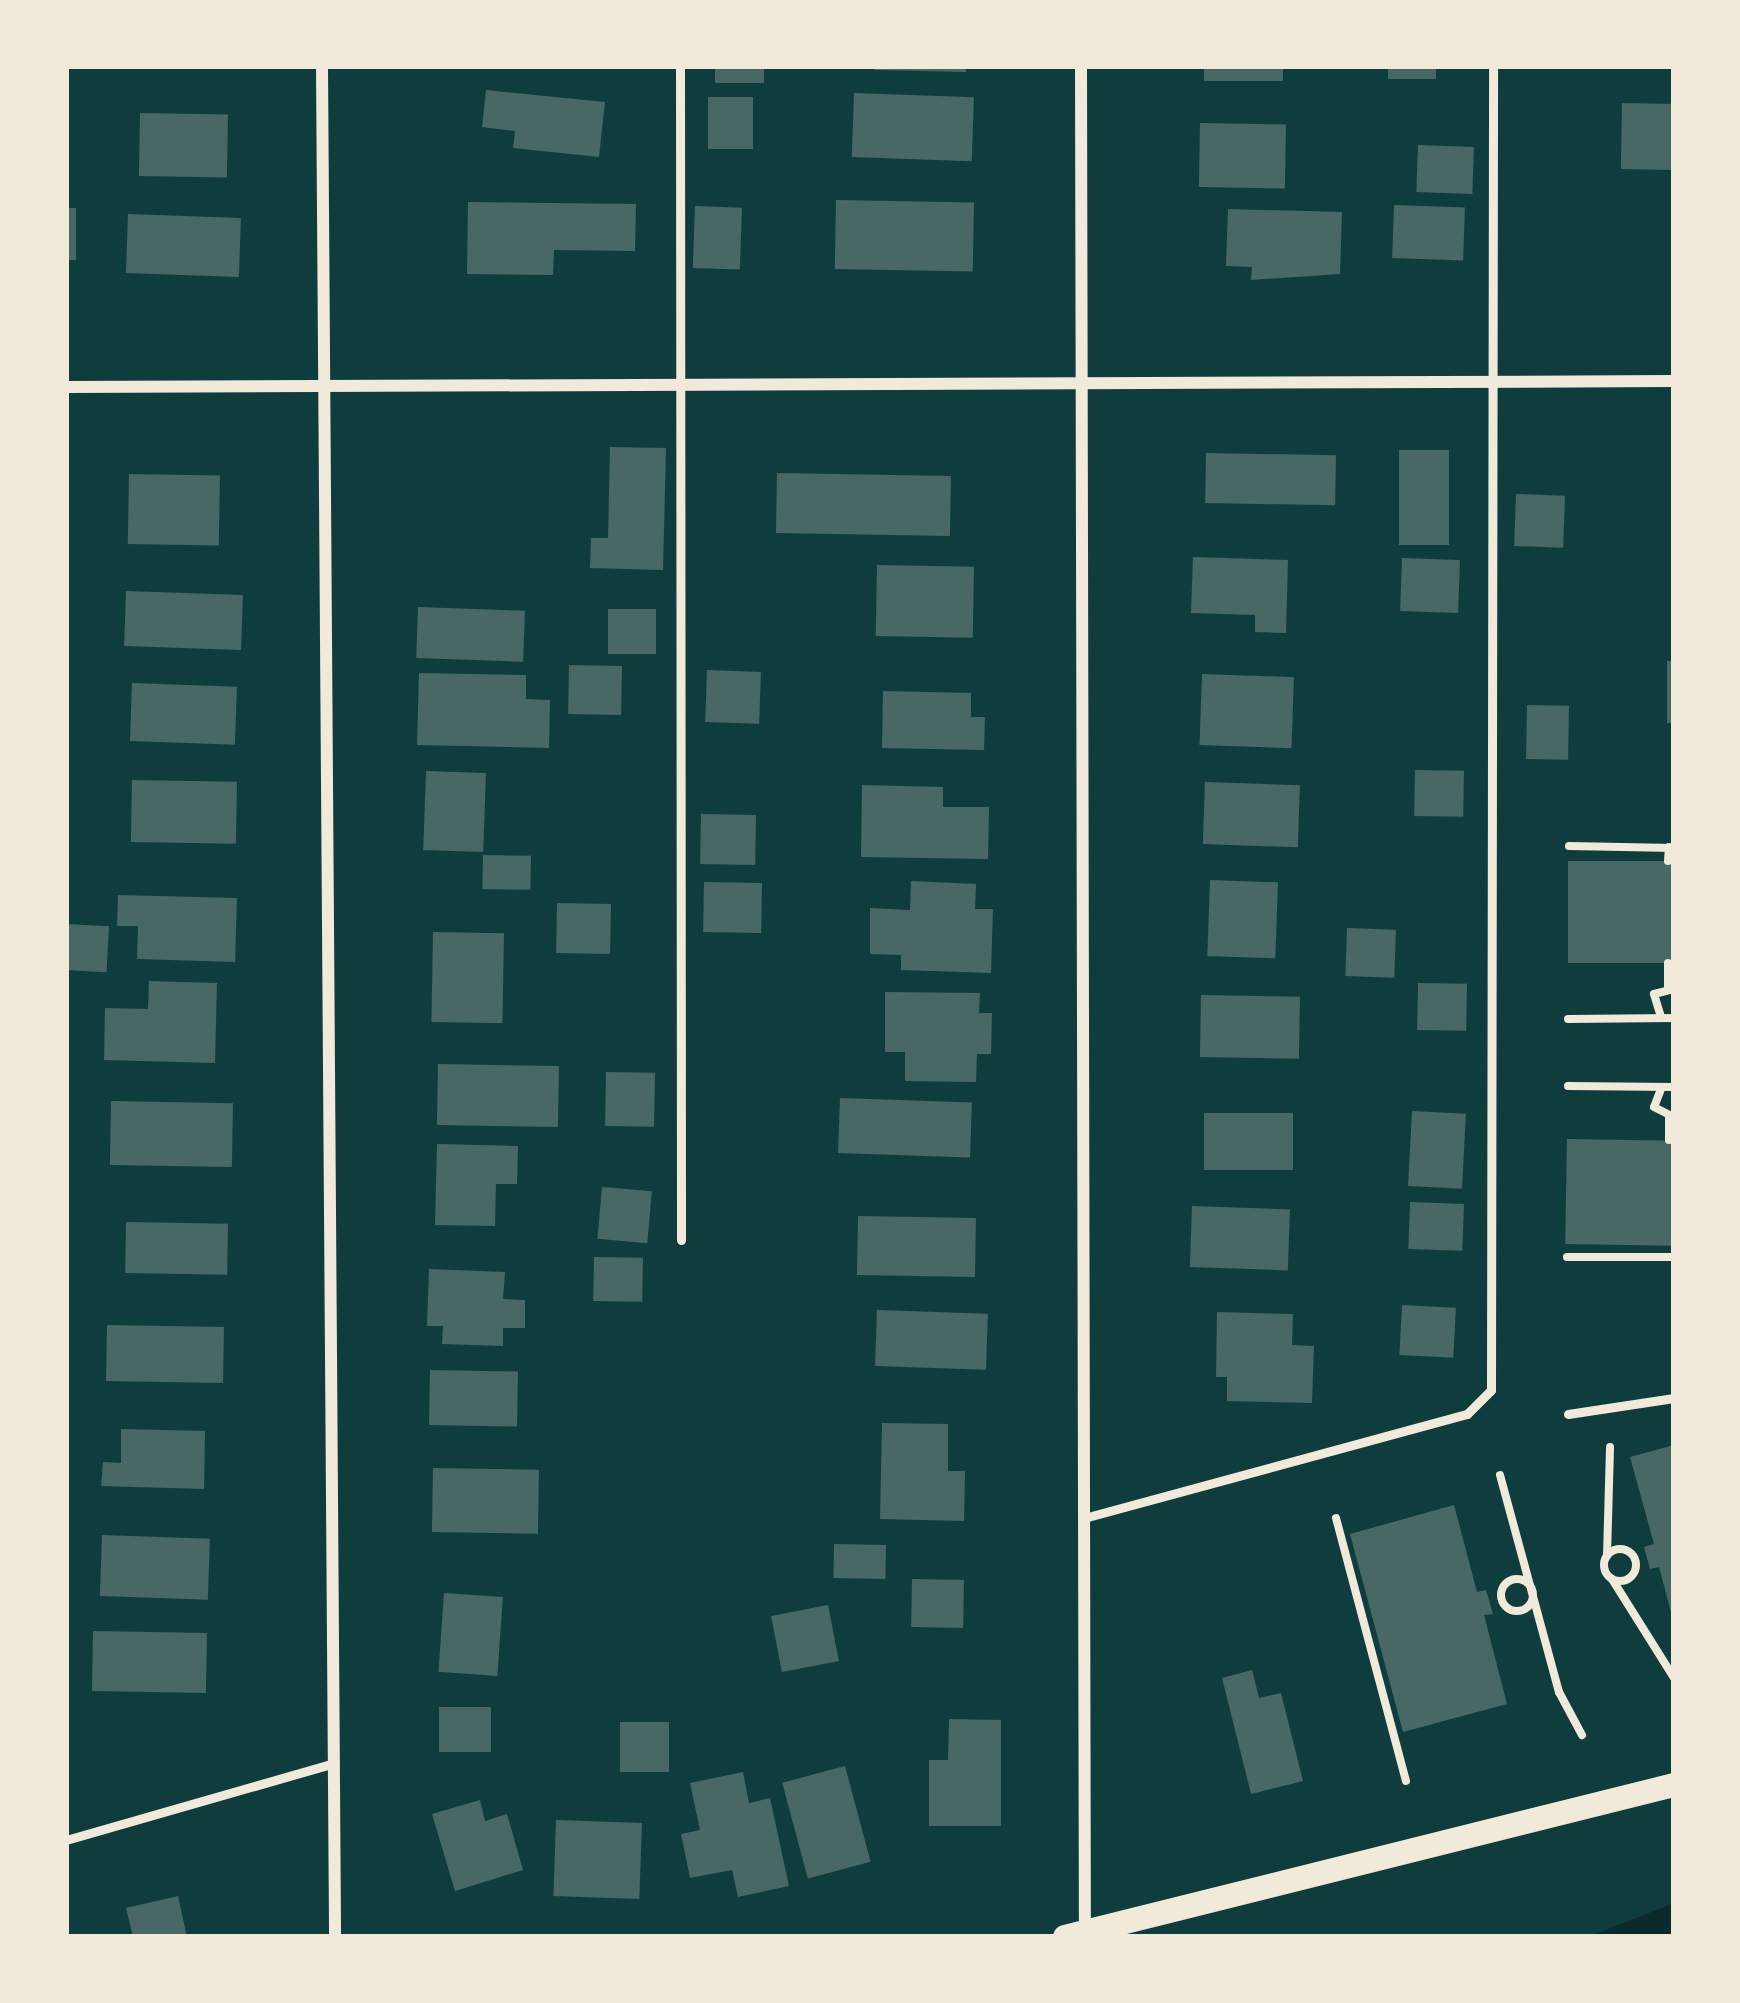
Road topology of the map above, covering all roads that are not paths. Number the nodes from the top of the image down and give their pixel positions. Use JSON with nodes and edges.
{"nodes":[{"id":1,"x":322,"y":66,"type":"edge"},
{"id":2,"x":680,"y":66,"type":"edge"},
{"id":3,"x":1081,"y":66,"type":"edge"},
{"id":4,"x":1493,"y":66,"type":"edge"},
{"id":5,"x":1081,"y":381,"type":"junction"},
{"id":6,"x":1493,"y":381,"type":"junction"},
{"id":7,"x":1674,"y":381,"type":"edge"},
{"id":8,"x":684,"y":385,"type":"junction"},
{"id":9,"x":66,"y":387,"type":"edge"},
{"id":10,"x":320,"y":388,"type":"junction"},
{"id":11,"x":681,"y":1240,"type":"dead end"},
{"id":12,"x":1674,"y":1398,"type":"edge"},
{"id":13,"x":1568,"y":1414,"type":"dead end"},
{"id":14,"x":1084,"y":1518,"type":"junction"},
{"id":15,"x":334,"y":1763,"type":"junction"},
{"id":16,"x":1674,"y":1785,"type":"edge"},
{"id":17,"x":66,"y":1840,"type":"edge"},
{"id":18,"x":1075,"y":1934,"type":"edge"},
{"id":19,"x":335,"y":1937,"type":"edge"}],
"edges":[{"from":1,"to":10,"type":"street"},
{"from":2,"to":8,"type":"lane"},
{"from":3,"to":5,"type":"street"},
{"from":4,"to":6,"type":"lane"},
{"from":5,"to":6,"type":"street"},
{"from":5,"to":8,"type":"street"},
{"from":5,"to":14,"type":"street"},
{"from":6,"to":7,"type":"street"},
{"from":6,"to":14,"type":"lane"},
{"from":8,"to":10,"type":"street"},
{"from":8,"to":11,"type":"lane"},
{"from":9,"to":10,"type":"street"},
{"from":10,"to":15,"type":"street"},
{"from":12,"to":13,"type":"lane"},
{"from":14,"to":18,"type":"street"},
{"from":15,"to":17,"type":"lane"},
{"from":15,"to":19,"type":"street"},
{"from":16,"to":18,"type":"main road"}]}
